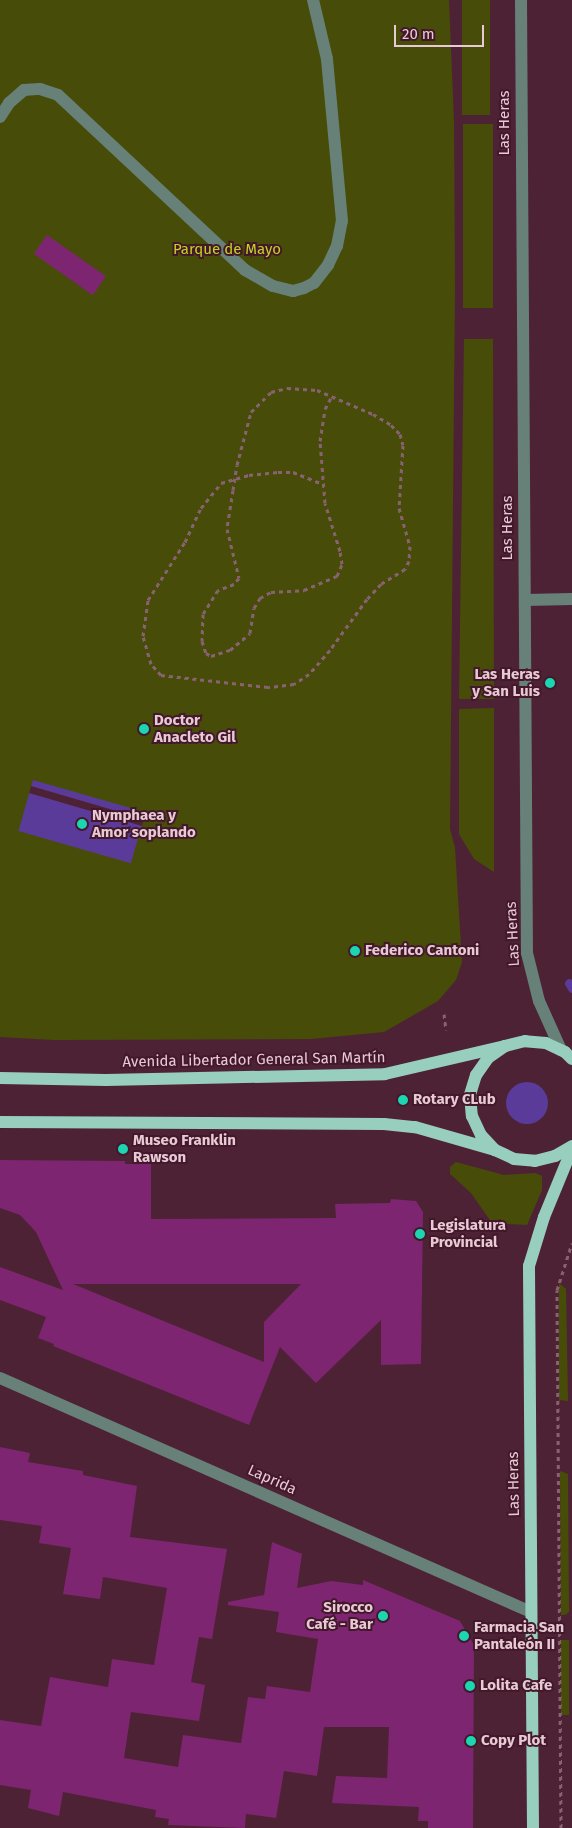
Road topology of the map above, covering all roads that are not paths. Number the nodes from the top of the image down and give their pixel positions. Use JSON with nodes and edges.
{"nodes":[{"id":1,"x":314,"y":0,"type":"edge"},
{"id":2,"x":521,"y":0,"type":"edge"},
{"id":3,"x":0,"y":117,"type":"edge"},
{"id":4,"x":572,"y":599,"type":"edge"},
{"id":5,"x":525,"y":600,"type":"junction"},
{"id":6,"x":505,"y":1046,"type":"junction"},
{"id":7,"x":569,"y":1056,"type":"edge"},
{"id":8,"x":0,"y":1078,"type":"edge"},
{"id":9,"x":0,"y":1122,"type":"edge"},
{"id":10,"x":572,"y":1147,"type":"edge"},
{"id":11,"x":495,"y":1150,"type":"junction"},
{"id":12,"x":0,"y":1378,"type":"edge"},
{"id":13,"x":532,"y":1612,"type":"junction"},
{"id":14,"x":533,"y":1828,"type":"edge"}],
"edges":[{"from":1,"to":3,"type":"street"},
{"from":2,"to":5,"type":"street","name":"Las Heras"},
{"from":4,"to":5,"type":"street"},
{"from":5,"to":7,"type":"street","name":"Las Heras"},
{"from":6,"to":7,"type":"main road","name":"Avenida Libertador General San Martín"},
{"from":6,"to":8,"type":"main road","name":"Avenida Libertador General San Martín"},
{"from":6,"to":11,"type":"main road"},
{"from":9,"to":11,"type":"main road"},
{"from":10,"to":11,"type":"main road"},
{"from":10,"to":13,"type":"main road","name":"Las Heras"},
{"from":12,"to":13,"type":"street","name":"Laprida"},
{"from":13,"to":14,"type":"main road","name":"Las Heras"}]}
